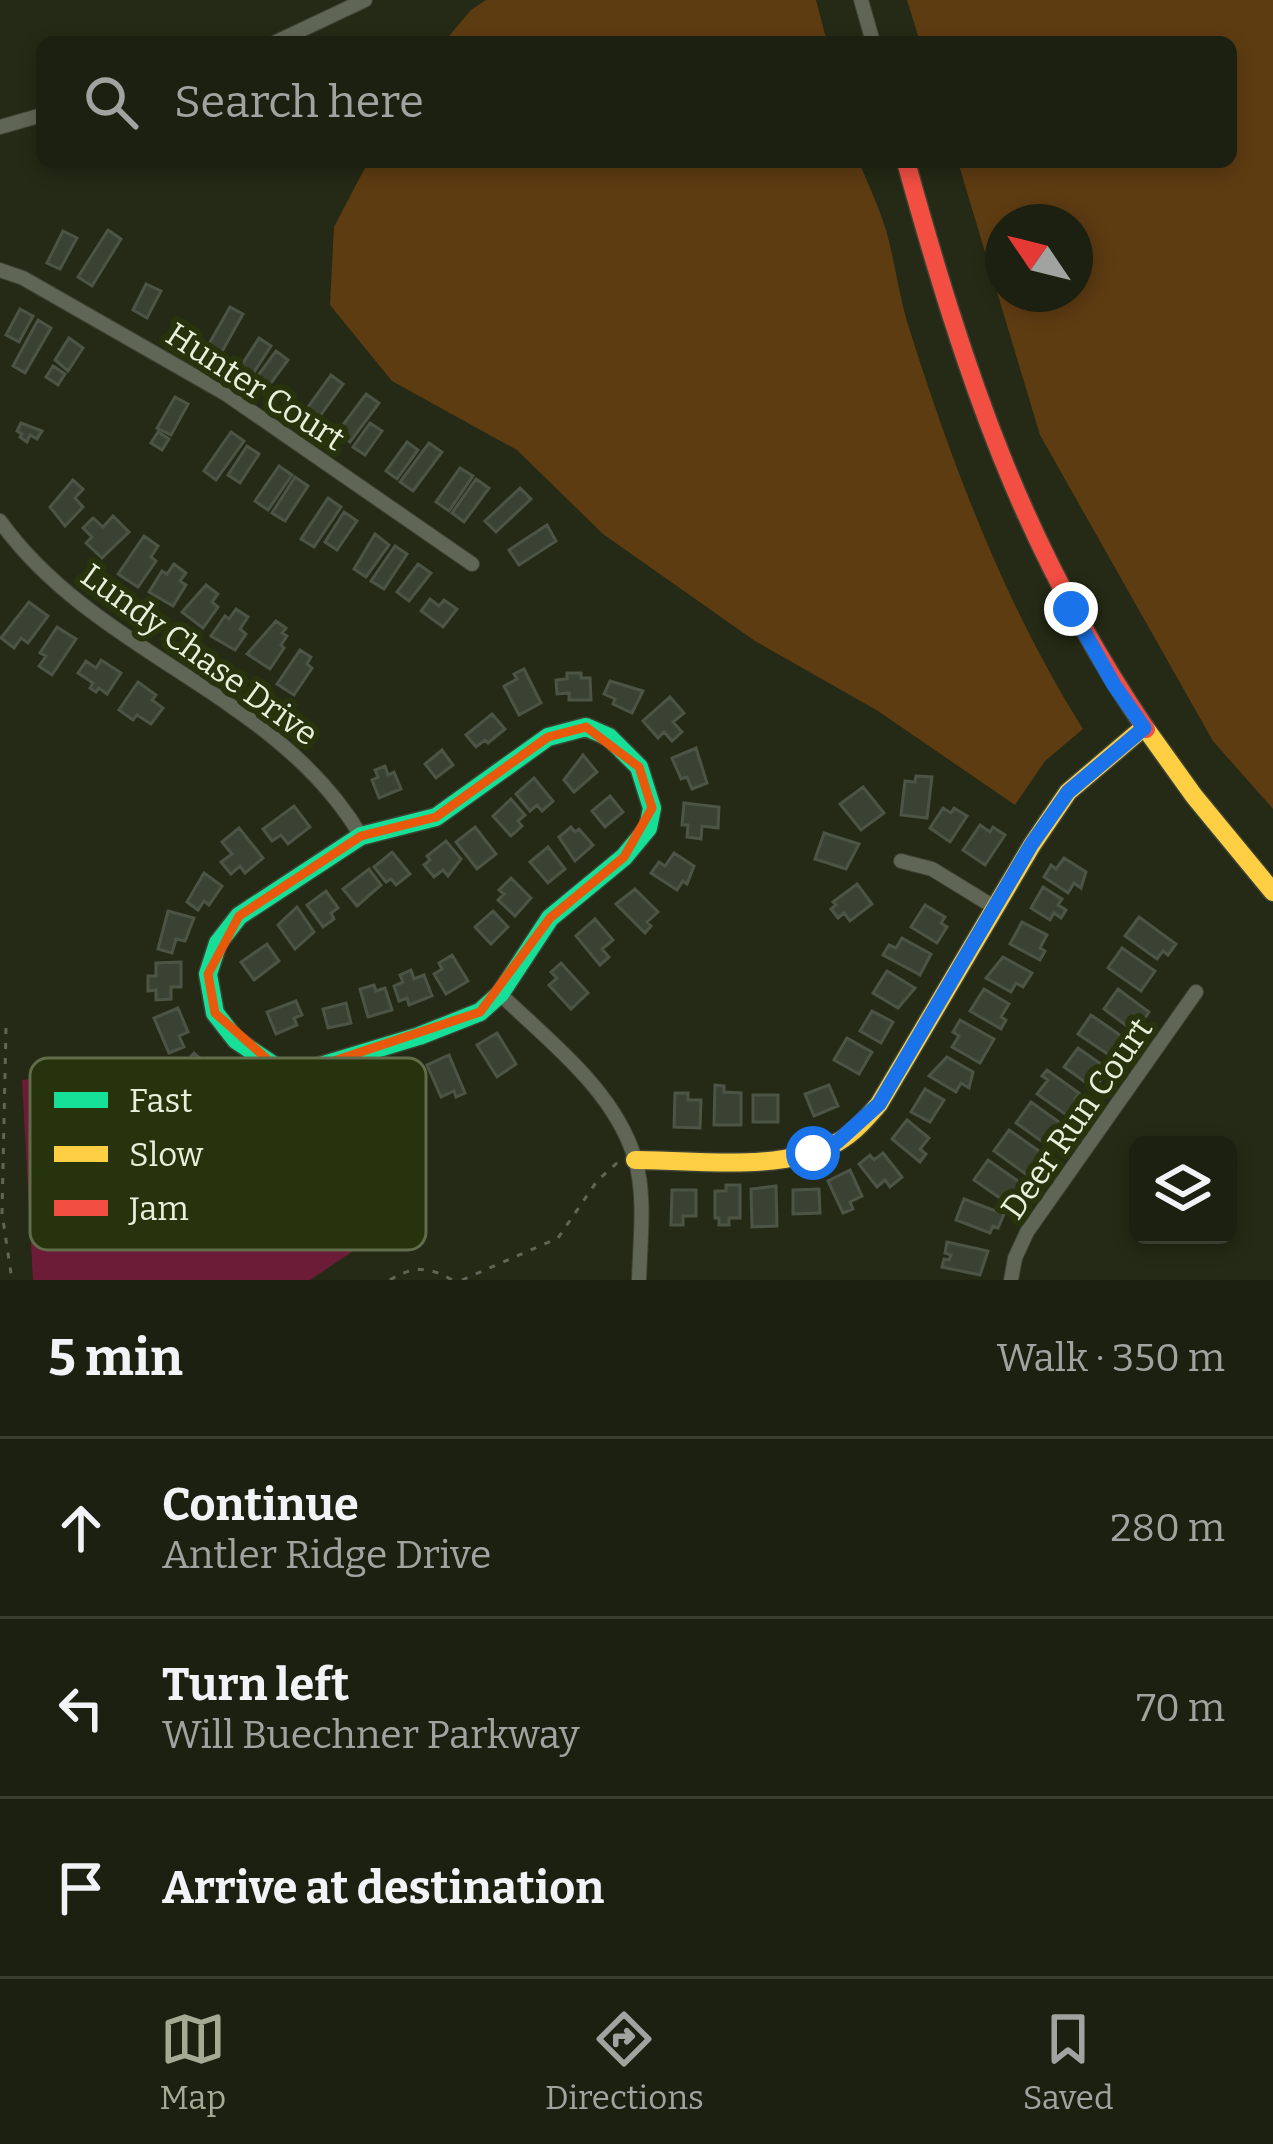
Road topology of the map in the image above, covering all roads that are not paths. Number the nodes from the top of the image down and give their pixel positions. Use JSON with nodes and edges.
{"nodes":[{"id":1,"x":365,"y":0,"type":"edge"},
{"id":2,"x":861,"y":0,"type":"edge"},
{"id":3,"x":289,"y":36,"type":"edge"},
{"id":4,"x":871,"y":36,"type":"edge"},
{"id":5,"x":36,"y":118,"type":"edge"},
{"id":6,"x":0,"y":127,"type":"edge"},
{"id":7,"x":908,"y":168,"type":"edge"},
{"id":8,"x":0,"y":270,"type":"edge"},
{"id":9,"x":0,"y":520,"type":"edge"},
{"id":10,"x":472,"y":564,"type":"dead end"},
{"id":11,"x":1144,"y":728,"type":"junction"},
{"id":12,"x":362,"y":836,"type":"junction"},
{"id":13,"x":901,"y":862,"type":"dead end"},
{"id":14,"x":1273,"y":892,"type":"edge"},
{"id":15,"x":994,"y":908,"type":"junction"},
{"id":16,"x":1196,"y":992,"type":"dead end"},
{"id":17,"x":500,"y":994,"type":"junction"},
{"id":18,"x":263,"y":1058,"type":"edge"},
{"id":19,"x":346,"y":1058,"type":"edge"},
{"id":20,"x":633,"y":1155,"type":"junction"},
{"id":21,"x":639,"y":1280,"type":"edge"},
{"id":22,"x":1011,"y":1280,"type":"edge"}],
"edges":[{"from":1,"to":3,"type":"street"},
{"from":2,"to":4,"type":"street"},
{"from":5,"to":6,"type":"street"},
{"from":7,"to":11,"type":"street"},
{"from":8,"to":10,"type":"street","name":"Hunter Court"},
{"from":9,"to":12,"type":"street","name":"Lundy Chase Drive"},
{"from":11,"to":14,"type":"street"},
{"from":11,"to":15,"type":"street"},
{"from":12,"to":17,"type":"street"},
{"from":12,"to":18,"type":"street"},
{"from":13,"to":15,"type":"street"},
{"from":15,"to":20,"type":"street"},
{"from":16,"to":22,"type":"street","name":"Deer Run Court"},
{"from":17,"to":19,"type":"street"},
{"from":17,"to":20,"type":"street"},
{"from":20,"to":21,"type":"street"}]}
